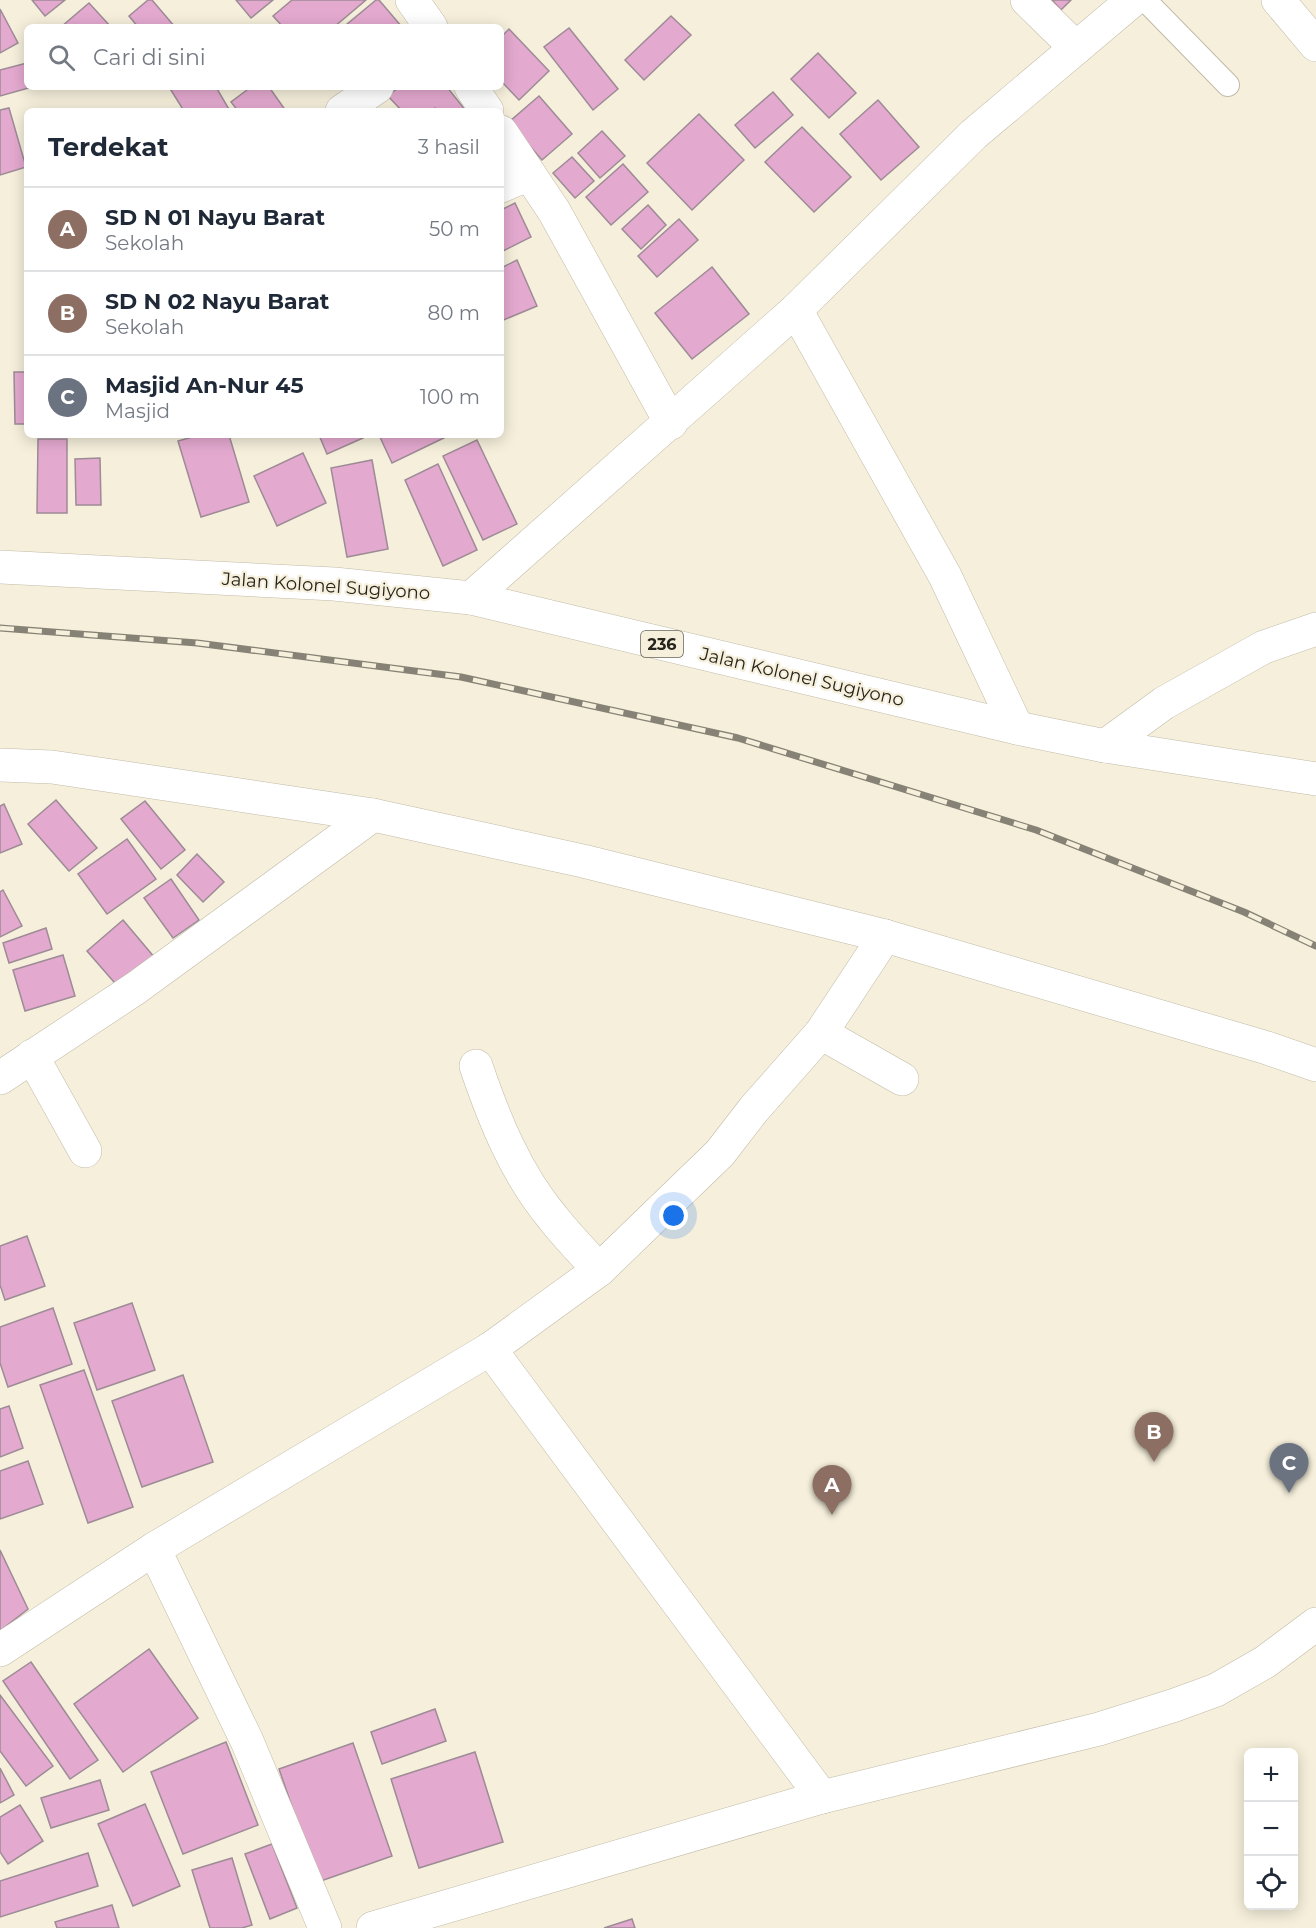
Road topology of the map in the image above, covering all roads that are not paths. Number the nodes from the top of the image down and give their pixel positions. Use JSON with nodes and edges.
{"nodes":[{"id":1,"x":412,"y":0,"type":"edge"},
{"id":2,"x":1027,"y":0,"type":"edge"},
{"id":3,"x":1133,"y":0,"type":"edge"},
{"id":4,"x":1145,"y":0,"type":"edge"},
{"id":5,"x":1278,"y":0,"type":"edge"},
{"id":6,"x":429,"y":24,"type":"edge"},
{"id":7,"x":1316,"y":45,"type":"edge"},
{"id":8,"x":1077,"y":48,"type":"junction"},
{"id":9,"x":1228,"y":85,"type":"dead end"},
{"id":10,"x":372,"y":90,"type":"edge"},
{"id":11,"x":473,"y":90,"type":"edge"},
{"id":12,"x":346,"y":108,"type":"edge"},
{"id":13,"x":485,"y":108,"type":"edge"},
{"id":14,"x":504,"y":142,"type":"edge"},
{"id":15,"x":515,"y":180,"type":"edge"},
{"id":16,"x":796,"y":310,"type":"junction"},
{"id":17,"x":671,"y":423,"type":"junction"},
{"id":18,"x":0,"y":567,"type":"edge"},
{"id":19,"x":471,"y":598,"type":"junction"},
{"id":20,"x":1316,"y":629,"type":"edge"},
{"id":21,"x":1017,"y":728,"type":"junction"},
{"id":22,"x":1104,"y":746,"type":"junction"},
{"id":23,"x":0,"y":765,"type":"edge"},
{"id":24,"x":1316,"y":779,"type":"edge"},
{"id":25,"x":373,"y":815,"type":"junction"},
{"id":26,"x":885,"y":936,"type":"junction"},
{"id":27,"x":821,"y":1033,"type":"junction"},
{"id":28,"x":32,"y":1056,"type":"junction"},
{"id":29,"x":1316,"y":1065,"type":"edge"},
{"id":30,"x":476,"y":1066,"type":"dead end"},
{"id":31,"x":0,"y":1078,"type":"edge"},
{"id":32,"x":902,"y":1079,"type":"dead end"},
{"id":33,"x":85,"y":1151,"type":"dead end"},
{"id":34,"x":599,"y":1270,"type":"junction"},
{"id":35,"x":490,"y":1349,"type":"junction"},
{"id":36,"x":154,"y":1549,"type":"junction"},
{"id":37,"x":1316,"y":1624,"type":"edge"},
{"id":38,"x":0,"y":1650,"type":"edge"},
{"id":39,"x":822,"y":1797,"type":"junction"},
{"id":40,"x":325,"y":1928,"type":"edge"},
{"id":41,"x":373,"y":1928,"type":"edge"}],
"edges":[{"from":1,"to":6,"type":"street"},
{"from":2,"to":8,"type":"street"},
{"from":3,"to":8,"type":"street"},
{"from":4,"to":9,"type":"lane"},
{"from":5,"to":7,"type":"street"},
{"from":8,"to":16,"type":"street"},
{"from":10,"to":12,"type":"street"},
{"from":11,"to":13,"type":"street"},
{"from":14,"to":15,"type":"street"},
{"from":15,"to":17,"type":"street"},
{"from":16,"to":17,"type":"street"},
{"from":16,"to":21,"type":"street"},
{"from":17,"to":19,"type":"street"},
{"from":18,"to":19,"type":"street","name":"Jalan Kolonel Sugiyono","number":"236"},
{"from":19,"to":21,"type":"street","name":"Jalan Kolonel Sugiyono","number":"236"},
{"from":20,"to":22,"type":"street"},
{"from":21,"to":22,"type":"street","name":"Jalan Kolonel Sugiyono","number":"236"},
{"from":22,"to":24,"type":"street","name":"Jalan Kolonel Sugiyono","number":"236"},
{"from":23,"to":25,"type":"street"},
{"from":25,"to":26,"type":"street"},
{"from":25,"to":28,"type":"street"},
{"from":26,"to":27,"type":"street"},
{"from":26,"to":29,"type":"street"},
{"from":27,"to":32,"type":"street"},
{"from":27,"to":34,"type":"street"},
{"from":28,"to":31,"type":"street"},
{"from":28,"to":33,"type":"street"},
{"from":30,"to":34,"type":"street"},
{"from":34,"to":35,"type":"street"},
{"from":35,"to":36,"type":"street"},
{"from":35,"to":39,"type":"street"},
{"from":36,"to":38,"type":"street"},
{"from":36,"to":40,"type":"street"},
{"from":37,"to":39,"type":"street"},
{"from":39,"to":41,"type":"street"}]}
